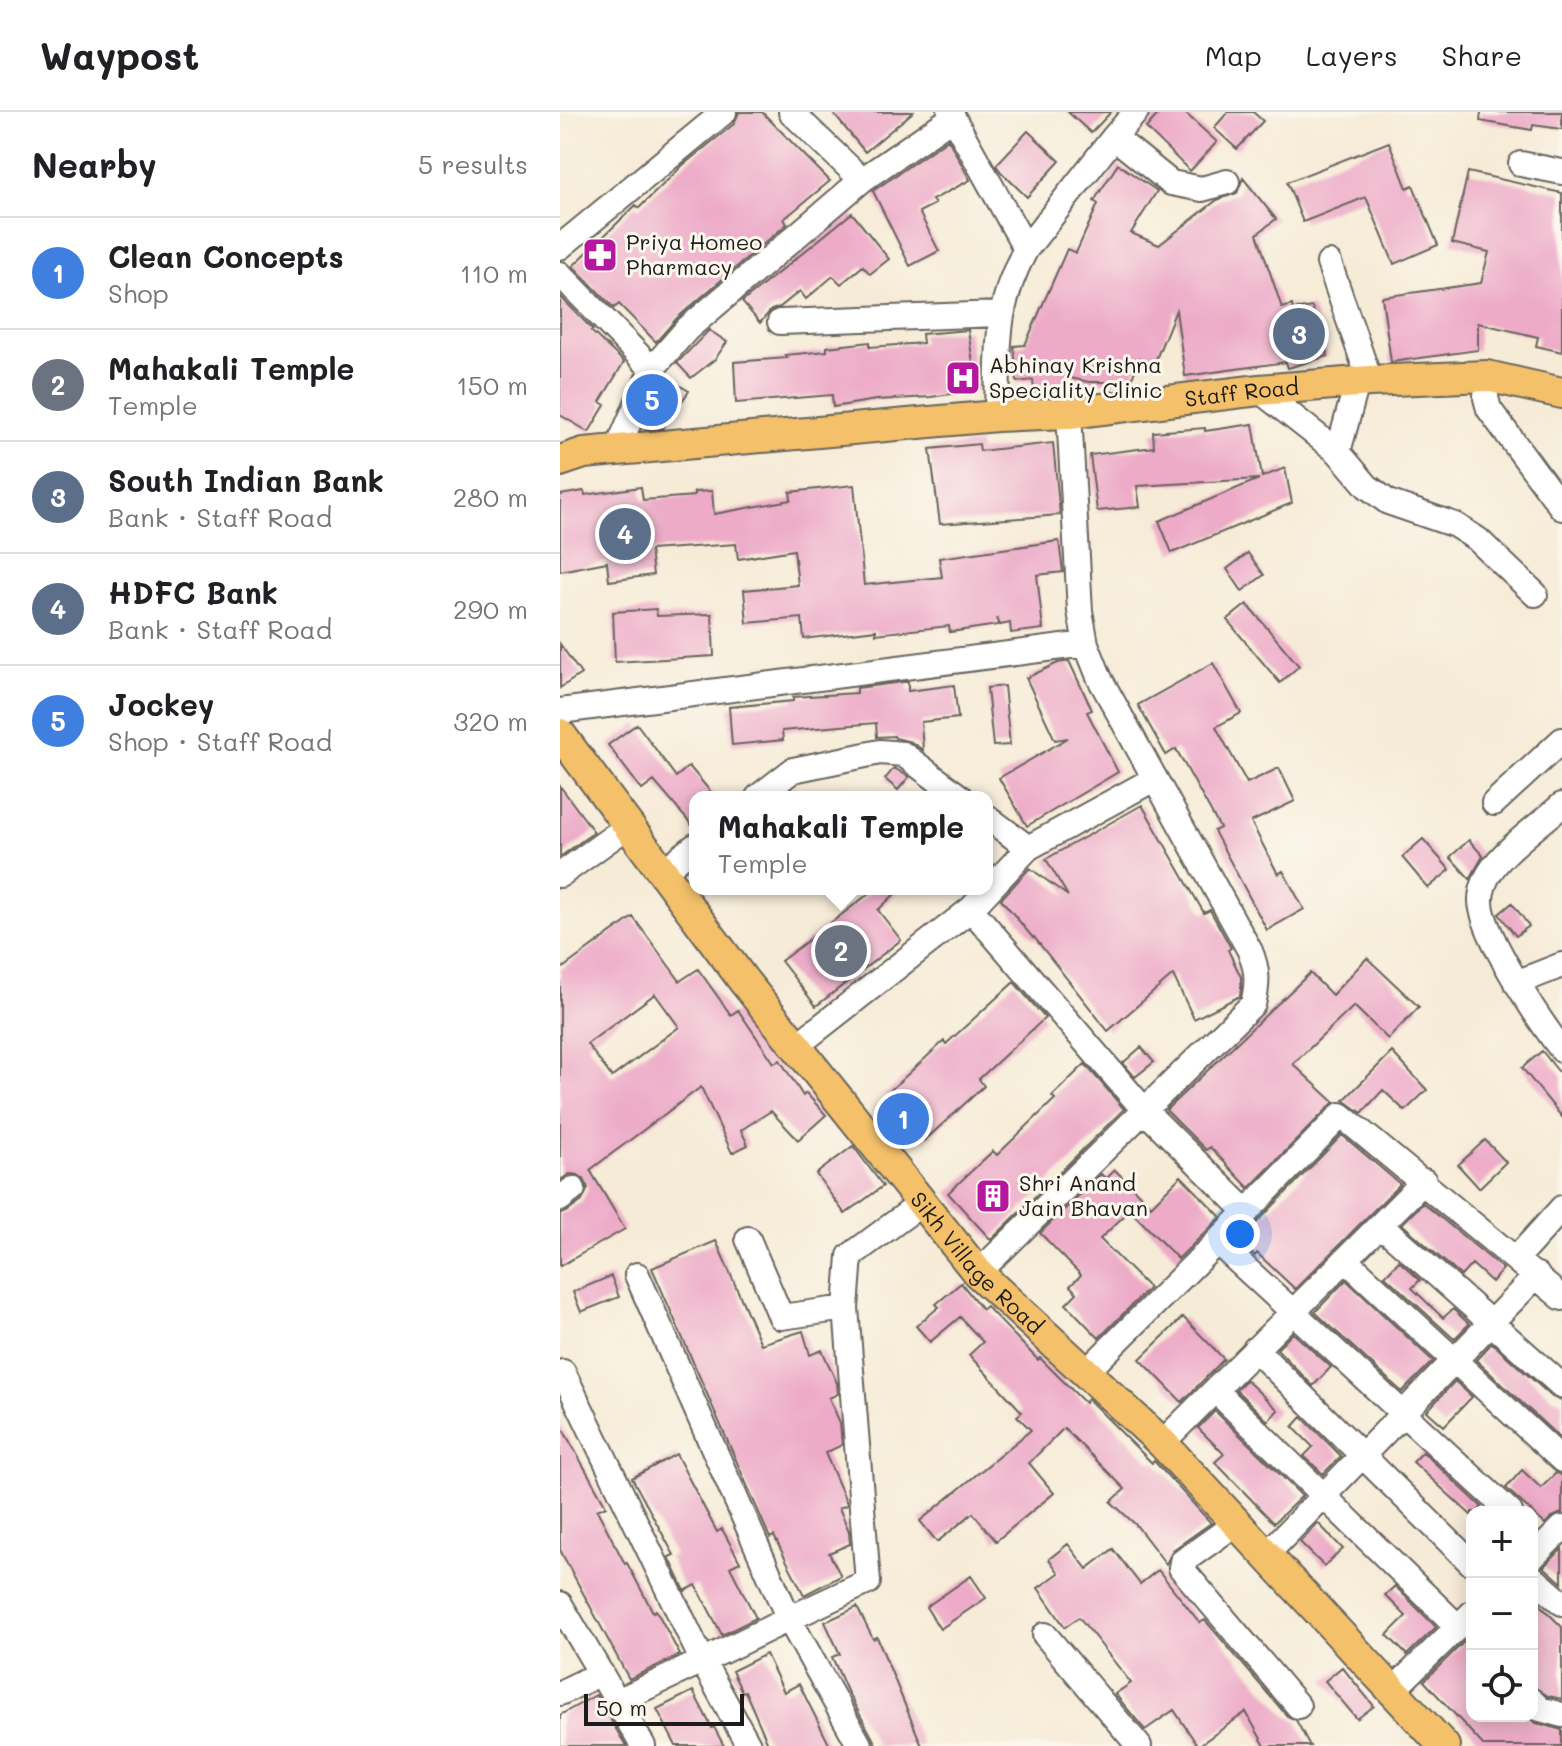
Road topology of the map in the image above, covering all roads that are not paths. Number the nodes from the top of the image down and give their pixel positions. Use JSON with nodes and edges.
{"nodes":[{"id":1,"x":724,"y":112,"type":"edge"},
{"id":2,"x":791,"y":112,"type":"edge"},
{"id":3,"x":1136,"y":112,"type":"edge"},
{"id":4,"x":951,"y":114,"type":"edge"},
{"id":5,"x":1114,"y":137,"type":"junction"},
{"id":6,"x":1521,"y":164,"type":"dead end"},
{"id":7,"x":1562,"y":172,"type":"edge"},
{"id":8,"x":862,"y":180,"type":"junction"},
{"id":9,"x":1227,"y":182,"type":"dead end"},
{"id":10,"x":560,"y":247,"type":"edge"},
{"id":11,"x":1026,"y":249,"type":"junction"},
{"id":12,"x":1329,"y":263,"type":"dead end"},
{"id":13,"x":560,"y":274,"type":"edge"},
{"id":14,"x":1000,"y":314,"type":"junction"},
{"id":15,"x":780,"y":322,"type":"dead end"},
{"id":16,"x":652,"y":369,"type":"junction"},
{"id":17,"x":1487,"y":376,"type":"junction"},
{"id":18,"x":1363,"y":382,"type":"junction"},
{"id":19,"x":1259,"y":390,"type":"junction"},
{"id":20,"x":1562,"y":393,"type":"edge"},
{"id":21,"x":1069,"y":413,"type":"junction"},
{"id":22,"x":997,"y":416,"type":"junction"},
{"id":23,"x":617,"y":450,"type":"junction"},
{"id":24,"x":1338,"y":452,"type":"junction"},
{"id":25,"x":568,"y":455,"type":"edge"},
{"id":26,"x":1562,"y":508,"type":"edge"},
{"id":27,"x":1535,"y":594,"type":"dead end"},
{"id":28,"x":1086,"y":644,"type":"junction"},
{"id":29,"x":560,"y":711,"type":"edge"},
{"id":30,"x":560,"y":734,"type":"edge"},
{"id":31,"x":1562,"y":740,"type":"edge"},
{"id":32,"x":1154,"y":779,"type":"junction"},
{"id":33,"x":766,"y":791,"type":"edge"},
{"id":34,"x":952,"y":791,"type":"edge"},
{"id":35,"x":1494,"y":803,"type":"dead end"},
{"id":36,"x":1562,"y":805,"type":"edge"},
{"id":37,"x":993,"y":822,"type":"edge"},
{"id":38,"x":628,"y":826,"type":"junction"},
{"id":39,"x":1028,"y":848,"type":"junction"},
{"id":40,"x":689,"y":851,"type":"edge"},
{"id":41,"x":662,"y":872,"type":"junction"},
{"id":42,"x":560,"y":875,"type":"edge"},
{"id":43,"x":993,"y":885,"type":"edge"},
{"id":44,"x":984,"y":895,"type":"edge"},
{"id":45,"x":971,"y":909,"type":"junction"},
{"id":46,"x":1562,"y":965,"type":"edge"},
{"id":47,"x":1516,"y":983,"type":"junction"},
{"id":48,"x":796,"y":1046,"type":"junction"},
{"id":49,"x":1562,"y":1050,"type":"edge"},
{"id":50,"x":1145,"y":1111,"type":"junction"},
{"id":51,"x":1424,"y":1181,"type":"junction"},
{"id":52,"x":922,"y":1203,"type":"junction"},
{"id":53,"x":1562,"y":1208,"type":"edge"},
{"id":54,"x":1247,"y":1212,"type":"junction"},
{"id":55,"x":1381,"y":1225,"type":"junction"},
{"id":56,"x":748,"y":1239,"type":"dead end"},
{"id":57,"x":1217,"y":1242,"type":"junction"},
{"id":58,"x":1516,"y":1259,"type":"junction"},
{"id":59,"x":1346,"y":1260,"type":"junction"},
{"id":60,"x":978,"y":1273,"type":"junction"},
{"id":61,"x":637,"y":1275,"type":"dead end"},
{"id":62,"x":1537,"y":1275,"type":"junction"},
{"id":63,"x":1562,"y":1298,"type":"edge"},
{"id":64,"x":846,"y":1308,"type":"junction"},
{"id":65,"x":1294,"y":1312,"type":"junction"},
{"id":66,"x":1491,"y":1323,"type":"junction"},
{"id":67,"x":1255,"y":1349,"type":"junction"},
{"id":68,"x":1455,"y":1361,"type":"junction"},
{"id":69,"x":563,"y":1372,"type":"dead end"},
{"id":70,"x":1086,"y":1372,"type":"junction"},
{"id":71,"x":1562,"y":1386,"type":"edge"},
{"id":72,"x":1215,"y":1390,"type":"junction"},
{"id":73,"x":1404,"y":1413,"type":"junction"},
{"id":74,"x":1162,"y":1443,"type":"junction"},
{"id":75,"x":1362,"y":1456,"type":"junction"},
{"id":76,"x":1562,"y":1460,"type":"edge"},
{"id":77,"x":1324,"y":1496,"type":"junction"},
{"id":78,"x":1504,"y":1506,"type":"edge"},
{"id":79,"x":1238,"y":1522,"type":"junction"},
{"id":80,"x":1267,"y":1554,"type":"junction"},
{"id":81,"x":1466,"y":1558,"type":"edge"},
{"id":82,"x":1533,"y":1578,"type":"edge"},
{"id":83,"x":1562,"y":1603,"type":"edge"},
{"id":84,"x":560,"y":1604,"type":"edge"},
{"id":85,"x":788,"y":1617,"type":"junction"},
{"id":86,"x":1466,"y":1626,"type":"edge"},
{"id":87,"x":1045,"y":1635,"type":"dead end"},
{"id":88,"x":703,"y":1662,"type":"junction"},
{"id":89,"x":601,"y":1673,"type":"junction"},
{"id":90,"x":1392,"y":1691,"type":"junction"},
{"id":91,"x":560,"y":1693,"type":"edge"},
{"id":92,"x":617,"y":1701,"type":"junction"},
{"id":93,"x":1298,"y":1706,"type":"dead end"},
{"id":94,"x":1538,"y":1707,"type":"edge"},
{"id":95,"x":1562,"y":1715,"type":"edge"},
{"id":96,"x":643,"y":1746,"type":"edge"},
{"id":97,"x":749,"y":1746,"type":"edge"},
{"id":98,"x":860,"y":1746,"type":"edge"},
{"id":99,"x":1139,"y":1746,"type":"edge"},
{"id":100,"x":1444,"y":1746,"type":"edge"}],
"edges":[{"from":1,"to":10,"type":"street"},
{"from":2,"to":8,"type":"street"},
{"from":3,"to":5,"type":"street"},
{"from":4,"to":8,"type":"street"},
{"from":4,"to":11,"type":"street"},
{"from":5,"to":9,"type":"street"},
{"from":5,"to":11,"type":"street"},
{"from":6,"to":7,"type":"street"},
{"from":8,"to":16,"type":"street"},
{"from":11,"to":14,"type":"street"},
{"from":12,"to":18,"type":"street"},
{"from":13,"to":16,"type":"street"},
{"from":14,"to":15,"type":"street"},
{"from":14,"to":22,"type":"street"},
{"from":16,"to":23,"type":"street"},
{"from":17,"to":18,"type":"main road","name":"Staff Road"},
{"from":17,"to":20,"type":"main road","name":"Staff Road"},
{"from":17,"to":26,"type":"street"},
{"from":18,"to":19,"type":"main road","name":"Staff Road"},
{"from":18,"to":24,"type":"street"},
{"from":19,"to":21,"type":"main road","name":"Staff Road"},
{"from":19,"to":24,"type":"street"},
{"from":21,"to":22,"type":"main road","name":"Staff Road"},
{"from":21,"to":28,"type":"street"},
{"from":22,"to":23,"type":"main road","name":"Staff Road"},
{"from":23,"to":25,"type":"main road","name":"Staff Road"},
{"from":24,"to":27,"type":"street"},
{"from":28,"to":29,"type":"street"},
{"from":28,"to":32,"type":"street"},
{"from":30,"to":38,"type":"main road","name":"Sikh Village Road"},
{"from":31,"to":35,"type":"street"},
{"from":32,"to":39,"type":"street"},
{"from":32,"to":50,"type":"street"},
{"from":33,"to":34,"type":"street"},
{"from":36,"to":47,"type":"street"},
{"from":37,"to":39,"type":"street"},
{"from":38,"to":41,"type":"main road","name":"Sikh Village Road"},
{"from":38,"to":42,"type":"street"},
{"from":39,"to":43,"type":"street"},
{"from":40,"to":41,"type":"street"},
{"from":41,"to":48,"type":"main road","name":"Sikh Village Road"},
{"from":44,"to":45,"type":"street"},
{"from":45,"to":48,"type":"street"},
{"from":45,"to":50,"type":"street"},
{"from":46,"to":47,"type":"street"},
{"from":47,"to":49,"type":"street"},
{"from":48,"to":52,"type":"main road","name":"Sikh Village Road"},
{"from":50,"to":54,"type":"street"},
{"from":50,"to":60,"type":"street"},
{"from":51,"to":54,"type":"street"},
{"from":51,"to":55,"type":"street"},
{"from":51,"to":58,"type":"street"},
{"from":52,"to":60,"type":"main road","name":"Sikh Village Road"},
{"from":52,"to":64,"type":"street"},
{"from":53,"to":58,"type":"street"},
{"from":54,"to":57,"type":"street"},
{"from":55,"to":59,"type":"street"},
{"from":55,"to":66,"type":"street"},
{"from":56,"to":64,"type":"street"},
{"from":57,"to":65,"type":"street"},
{"from":57,"to":70,"type":"street"},
{"from":58,"to":62,"type":"street"},
{"from":59,"to":65,"type":"street"},
{"from":59,"to":68,"type":"street"},
{"from":60,"to":70,"type":"main road","name":"Sikh Village Road"},
{"from":61,"to":85,"type":"street"},
{"from":62,"to":63,"type":"street"},
{"from":62,"to":66,"type":"street"},
{"from":64,"to":85,"type":"street"},
{"from":65,"to":67,"type":"street"},
{"from":65,"to":73,"type":"street"},
{"from":66,"to":68,"type":"street"},
{"from":66,"to":71,"type":"street"},
{"from":67,"to":72,"type":"street"},
{"from":67,"to":75,"type":"street"},
{"from":68,"to":73,"type":"street"},
{"from":68,"to":76,"type":"street"},
{"from":69,"to":88,"type":"street"},
{"from":70,"to":74,"type":"main road","name":"Sikh Village Road"},
{"from":72,"to":74,"type":"street"},
{"from":72,"to":77,"type":"street"},
{"from":73,"to":75,"type":"street"},
{"from":73,"to":78,"type":"street"},
{"from":74,"to":79,"type":"main road","name":"Sikh Village Road"},
{"from":75,"to":77,"type":"street"},
{"from":75,"to":81,"type":"street"},
{"from":77,"to":80,"type":"street"},
{"from":77,"to":86,"type":"street"},
{"from":79,"to":80,"type":"main road","name":"Sikh Village Road"},
{"from":79,"to":93,"type":"street"},
{"from":80,"to":90,"type":"main road","name":"Sikh Village Road"},
{"from":82,"to":83,"type":"street"},
{"from":84,"to":89,"type":"street"},
{"from":85,"to":88,"type":"street"},
{"from":85,"to":98,"type":"street"},
{"from":86,"to":90,"type":"street"},
{"from":87,"to":99,"type":"street"},
{"from":88,"to":92,"type":"street"},
{"from":88,"to":97,"type":"street"},
{"from":89,"to":91,"type":"street"},
{"from":89,"to":92,"type":"street"},
{"from":90,"to":100,"type":"main road","name":"Sikh Village Road"},
{"from":92,"to":96,"type":"street"},
{"from":94,"to":95,"type":"street"}]}
